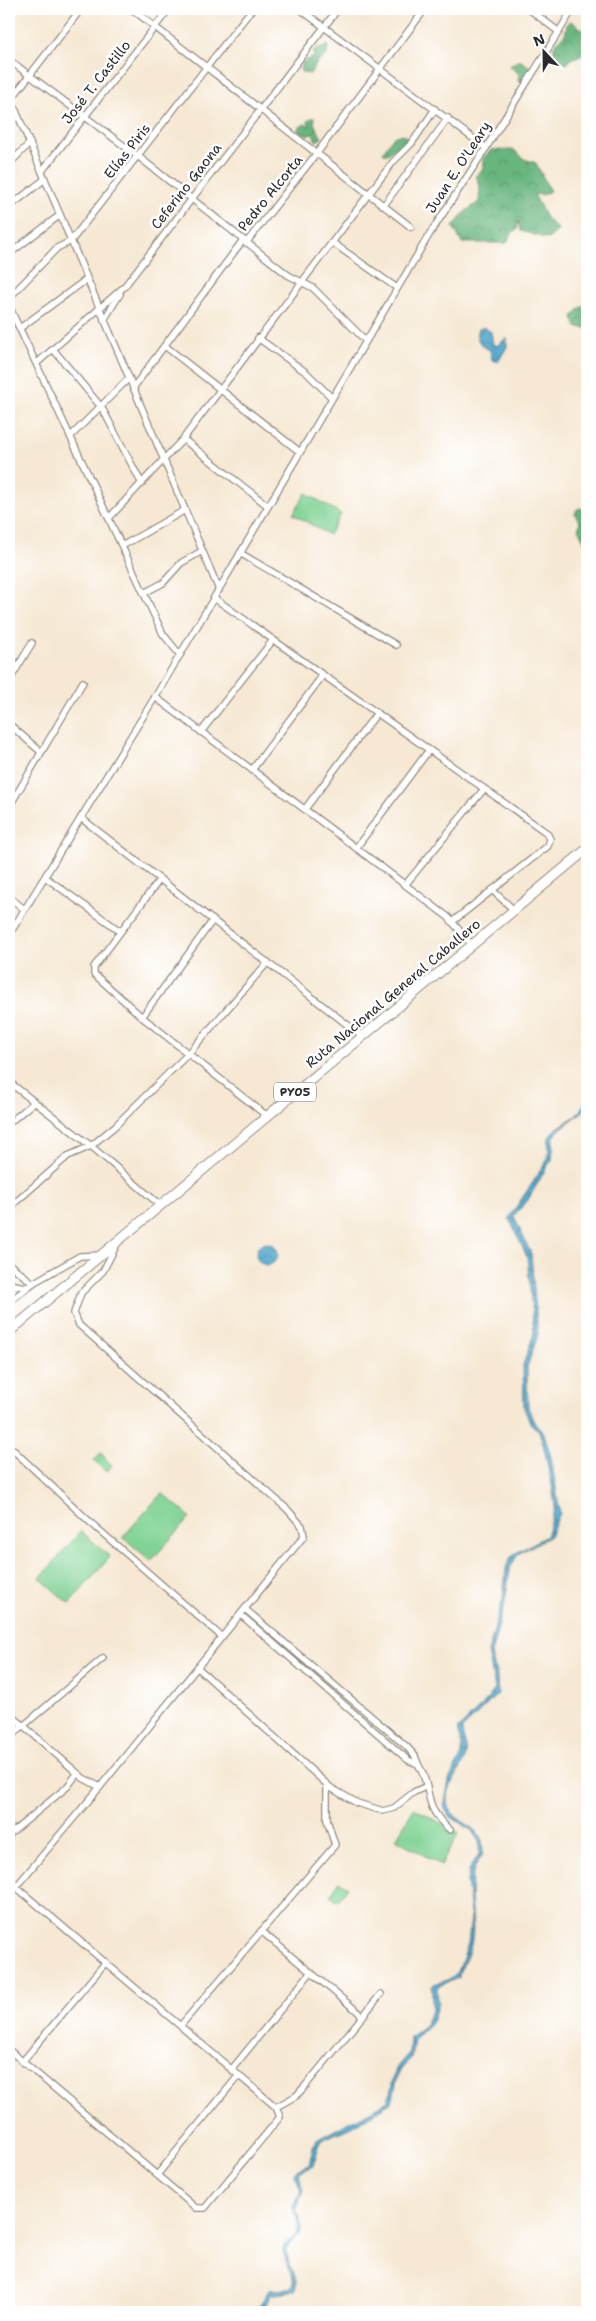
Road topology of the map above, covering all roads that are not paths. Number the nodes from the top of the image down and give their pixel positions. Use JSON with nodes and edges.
{"nodes":[{"id":1,"x":81,"y":9,"type":"edge"},
{"id":2,"x":132,"y":9,"type":"edge"},
{"id":3,"x":169,"y":9,"type":"edge"},
{"id":4,"x":252,"y":9,"type":"edge"},
{"id":5,"x":300,"y":9,"type":"edge"},
{"id":6,"x":338,"y":9,"type":"edge"},
{"id":7,"x":426,"y":9,"type":"edge"},
{"id":8,"x":529,"y":9,"type":"edge"},
{"id":9,"x":573,"y":9,"type":"edge"},
{"id":10,"x":155,"y":27,"type":"junction"},
{"id":11,"x":324,"y":27,"type":"junction"},
{"id":12,"x":559,"y":32,"type":"junction"},
{"id":13,"x":9,"y":60,"type":"edge"},
{"id":14,"x":207,"y":67,"type":"junction"},
{"id":15,"x":379,"y":70,"type":"junction"},
{"id":16,"x":30,"y":75,"type":"junction"},
{"id":17,"x":10,"y":100,"type":"edge"},
{"id":18,"x":261,"y":109,"type":"junction"},
{"id":19,"x":435,"y":109,"type":"junction"},
{"id":20,"x":85,"y":116,"type":"junction"},
{"id":21,"x":448,"y":118,"type":"junction"},
{"id":22,"x":30,"y":144,"type":"junction"},
{"id":23,"x":486,"y":148,"type":"junction"},
{"id":24,"x":317,"y":153,"type":"junction"},
{"id":25,"x":138,"y":157,"type":"junction"},
{"id":26,"x":9,"y":164,"type":"edge"},
{"id":27,"x":42,"y":171,"type":"junction"},
{"id":28,"x":45,"y":179,"type":"junction"},
{"id":29,"x":370,"y":194,"type":"junction"},
{"id":30,"x":192,"y":200,"type":"junction"},
{"id":31,"x":384,"y":205,"type":"junction"},
{"id":32,"x":9,"y":207,"type":"edge"},
{"id":33,"x":60,"y":214,"type":"junction"},
{"id":34,"x":411,"y":227,"type":"dead end"},
{"id":35,"x":71,"y":241,"type":"junction"},
{"id":36,"x":246,"y":243,"type":"junction"},
{"id":37,"x":333,"y":243,"type":"junction"},
{"id":38,"x":9,"y":254,"type":"edge"},
{"id":39,"x":87,"y":279,"type":"junction"},
{"id":40,"x":302,"y":281,"type":"junction"},
{"id":41,"x":124,"y":287,"type":"junction"},
{"id":42,"x":397,"y":288,"type":"junction"},
{"id":43,"x":9,"y":298,"type":"edge"},
{"id":44,"x":9,"y":306,"type":"edge"},
{"id":45,"x":100,"y":309,"type":"junction"},
{"id":46,"x":104,"y":320,"type":"junction"},
{"id":47,"x":20,"y":328,"type":"junction"},
{"id":48,"x":258,"y":338,"type":"junction"},
{"id":49,"x":366,"y":341,"type":"junction"},
{"id":50,"x":165,"y":346,"type":"junction"},
{"id":51,"x":53,"y":349,"type":"junction"},
{"id":52,"x":36,"y":363,"type":"junction"},
{"id":53,"x":129,"y":378,"type":"junction"},
{"id":54,"x":133,"y":388,"type":"junction"},
{"id":55,"x":220,"y":388,"type":"junction"},
{"id":56,"x":332,"y":398,"type":"junction"},
{"id":57,"x":102,"y":408,"type":"junction"},
{"id":58,"x":71,"y":436,"type":"junction"},
{"id":59,"x":183,"y":439,"type":"junction"},
{"id":60,"x":300,"y":452,"type":"junction"},
{"id":61,"x":164,"y":460,"type":"junction"},
{"id":62,"x":142,"y":484,"type":"junction"},
{"id":63,"x":268,"y":506,"type":"junction"},
{"id":64,"x":185,"y":510,"type":"junction"},
{"id":65,"x":109,"y":518,"type":"junction"},
{"id":66,"x":122,"y":546,"type":"junction"},
{"id":67,"x":202,"y":551,"type":"junction"},
{"id":68,"x":240,"y":553,"type":"junction"},
{"id":69,"x":219,"y":590,"type":"junction"},
{"id":70,"x":144,"y":593,"type":"junction"},
{"id":71,"x":214,"y":598,"type":"junction"},
{"id":72,"x":273,"y":640,"type":"junction"},
{"id":73,"x":32,"y":643,"type":"dead end"},
{"id":74,"x":396,"y":645,"type":"dead end"},
{"id":75,"x":180,"y":655,"type":"junction"},
{"id":76,"x":323,"y":676,"type":"junction"},
{"id":77,"x":9,"y":681,"type":"edge"},
{"id":78,"x":83,"y":682,"type":"dead end"},
{"id":79,"x":155,"y":697,"type":"junction"},
{"id":80,"x":376,"y":713,"type":"junction"},
{"id":81,"x":9,"y":724,"type":"edge"},
{"id":82,"x":201,"y":732,"type":"junction"},
{"id":83,"x":429,"y":750,"type":"junction"},
{"id":84,"x":41,"y":752,"type":"junction"},
{"id":85,"x":252,"y":770,"type":"junction"},
{"id":86,"x":484,"y":789,"type":"junction"},
{"id":87,"x":9,"y":807,"type":"edge"},
{"id":88,"x":304,"y":809,"type":"junction"},
{"id":89,"x":81,"y":818,"type":"junction"},
{"id":90,"x":356,"y":848,"type":"junction"},
{"id":91,"x":587,"y":849,"type":"edge"},
{"id":92,"x":45,"y":877,"type":"junction"},
{"id":93,"x":160,"y":878,"type":"junction"},
{"id":94,"x":405,"y":884,"type":"junction"},
{"id":95,"x":492,"y":890,"type":"junction"},
{"id":96,"x":9,"y":897,"type":"edge"},
{"id":97,"x":24,"y":909,"type":"junction"},
{"id":98,"x":514,"y":910,"type":"junction"},
{"id":99,"x":213,"y":920,"type":"junction"},
{"id":100,"x":452,"y":922,"type":"junction"},
{"id":101,"x":120,"y":931,"type":"junction"},
{"id":102,"x":9,"y":936,"type":"edge"},
{"id":103,"x":472,"y":945,"type":"junction"},
{"id":104,"x":268,"y":962,"type":"junction"},
{"id":105,"x":142,"y":1017,"type":"junction"},
{"id":106,"x":362,"y":1036,"type":"junction"},
{"id":107,"x":188,"y":1054,"type":"junction"},
{"id":108,"x":9,"y":1082,"type":"edge"},
{"id":109,"x":33,"y":1103,"type":"junction"},
{"id":110,"x":267,"y":1116,"type":"junction"},
{"id":111,"x":9,"y":1123,"type":"edge"},
{"id":112,"x":91,"y":1146,"type":"junction"},
{"id":113,"x":160,"y":1205,"type":"junction"},
{"id":114,"x":9,"y":1208,"type":"edge"},
{"id":115,"x":119,"y":1240,"type":"junction"},
{"id":116,"x":102,"y":1255,"type":"junction"},
{"id":117,"x":10,"y":1268,"type":"edge"},
{"id":118,"x":33,"y":1282,"type":"junction"},
{"id":119,"x":9,"y":1284,"type":"edge"},
{"id":120,"x":26,"y":1288,"type":"junction"},
{"id":121,"x":9,"y":1302,"type":"edge"},
{"id":122,"x":9,"y":1332,"type":"edge"},
{"id":123,"x":9,"y":1446,"type":"edge"},
{"id":124,"x":245,"y":1609,"type":"junction"},
{"id":125,"x":241,"y":1615,"type":"junction"},
{"id":126,"x":222,"y":1637,"type":"junction"},
{"id":127,"x":103,"y":1658,"type":"dead end"},
{"id":128,"x":198,"y":1668,"type":"junction"},
{"id":129,"x":9,"y":1713,"type":"edge"},
{"id":130,"x":23,"y":1726,"type":"junction"},
{"id":131,"x":9,"y":1738,"type":"edge"},
{"id":132,"x":418,"y":1764,"type":"junction"},
{"id":133,"x":77,"y":1774,"type":"junction"},
{"id":134,"x":327,"y":1785,"type":"junction"},
{"id":135,"x":100,"y":1787,"type":"junction"},
{"id":136,"x":426,"y":1787,"type":"junction"},
{"id":137,"x":450,"y":1830,"type":"dead end"},
{"id":138,"x":9,"y":1835,"type":"edge"},
{"id":139,"x":16,"y":1887,"type":"junction"},
{"id":140,"x":9,"y":1895,"type":"edge"},
{"id":141,"x":261,"y":1931,"type":"junction"},
{"id":142,"x":106,"y":1962,"type":"junction"},
{"id":143,"x":311,"y":1972,"type":"junction"},
{"id":144,"x":381,"y":1994,"type":"dead end"},
{"id":145,"x":363,"y":2016,"type":"junction"},
{"id":146,"x":181,"y":2025,"type":"junction"},
{"id":147,"x":9,"y":2050,"type":"edge"},
{"id":148,"x":22,"y":2062,"type":"junction"},
{"id":149,"x":232,"y":2069,"type":"junction"},
{"id":150,"x":239,"y":2075,"type":"junction"},
{"id":151,"x":276,"y":2107,"type":"junction"},
{"id":152,"x":157,"y":2175,"type":"junction"}],
"edges":[{"from":1,"to":16,"type":"street"},
{"from":2,"to":10,"type":"street"},
{"from":3,"to":10,"type":"street","name":"José T. Castillo"},
{"from":4,"to":14,"type":"street","name":"Elías Piris"},
{"from":5,"to":11,"type":"street"},
{"from":6,"to":11,"type":"street","name":"Ceferino Gaona"},
{"from":7,"to":15,"type":"street","name":"Pedro Alcorta"},
{"from":8,"to":12,"type":"street"},
{"from":9,"to":12,"type":"street","name":"Juan E. O'Leary"},
{"from":10,"to":14,"type":"street"},
{"from":10,"to":20,"type":"street","name":"José T. Castillo"},
{"from":11,"to":15,"type":"street"},
{"from":11,"to":18,"type":"street","name":"Ceferino Gaona"},
{"from":12,"to":23,"type":"street","name":"Juan E. O'Leary"},
{"from":13,"to":16,"type":"street"},
{"from":14,"to":18,"type":"street"},
{"from":14,"to":25,"type":"street","name":"Elías Piris"},
{"from":15,"to":19,"type":"street"},
{"from":15,"to":24,"type":"street","name":"Pedro Alcorta"},
{"from":16,"to":17,"type":"street"},
{"from":16,"to":20,"type":"street"},
{"from":17,"to":22,"type":"street"},
{"from":18,"to":24,"type":"street"},
{"from":18,"to":30,"type":"street","name":"Ceferino Gaona"},
{"from":19,"to":21,"type":"street"},
{"from":19,"to":29,"type":"street"},
{"from":20,"to":25,"type":"street"},
{"from":20,"to":27,"type":"street","name":"José T. Castillo"},
{"from":21,"to":23,"type":"street"},
{"from":21,"to":31,"type":"street"},
{"from":22,"to":26,"type":"street"},
{"from":22,"to":27,"type":"street"},
{"from":23,"to":42,"type":"street","name":"Juan E. O'Leary"},
{"from":24,"to":29,"type":"street"},
{"from":24,"to":36,"type":"street","name":"Pedro Alcorta"},
{"from":25,"to":30,"type":"street"},
{"from":25,"to":35,"type":"street","name":"Elías Piris"},
{"from":27,"to":28,"type":"street"},
{"from":28,"to":32,"type":"street"},
{"from":28,"to":33,"type":"street"},
{"from":29,"to":31,"type":"street"},
{"from":29,"to":37,"type":"street"},
{"from":30,"to":36,"type":"street"},
{"from":30,"to":41,"type":"street","name":"Ceferino Gaona"},
{"from":31,"to":34,"type":"street"},
{"from":33,"to":35,"type":"street"},
{"from":33,"to":38,"type":"street"},
{"from":35,"to":39,"type":"street"},
{"from":35,"to":43,"type":"street","name":"Elías Piris"},
{"from":36,"to":40,"type":"street"},
{"from":36,"to":50,"type":"street","name":"Pedro Alcorta"},
{"from":37,"to":40,"type":"street"},
{"from":37,"to":42,"type":"street"},
{"from":39,"to":45,"type":"street"},
{"from":39,"to":47,"type":"street"},
{"from":40,"to":48,"type":"street"},
{"from":40,"to":49,"type":"street"},
{"from":41,"to":45,"type":"street","name":"Ceferino Gaona"},
{"from":41,"to":46,"type":"street"},
{"from":42,"to":49,"type":"street","name":"Juan E. O'Leary"},
{"from":44,"to":47,"type":"street"},
{"from":45,"to":46,"type":"street"},
{"from":45,"to":51,"type":"street","name":"Ceferino Gaona"},
{"from":46,"to":53,"type":"street"},
{"from":47,"to":52,"type":"street"},
{"from":48,"to":55,"type":"street"},
{"from":48,"to":56,"type":"street"},
{"from":49,"to":56,"type":"street","name":"Juan E. O'Leary"},
{"from":50,"to":54,"type":"street","name":"Pedro Alcorta"},
{"from":50,"to":55,"type":"street"},
{"from":51,"to":52,"type":"street","name":"Ceferino Gaona"},
{"from":51,"to":57,"type":"street"},
{"from":52,"to":58,"type":"street"},
{"from":53,"to":54,"type":"street"},
{"from":53,"to":57,"type":"street"},
{"from":54,"to":61,"type":"street"},
{"from":55,"to":59,"type":"street"},
{"from":55,"to":60,"type":"street"},
{"from":56,"to":60,"type":"street","name":"Juan E. O'Leary"},
{"from":57,"to":58,"type":"street"},
{"from":57,"to":62,"type":"street"},
{"from":58,"to":65,"type":"street"},
{"from":59,"to":61,"type":"street"},
{"from":59,"to":63,"type":"street"},
{"from":60,"to":63,"type":"street","name":"Juan E. O'Leary"},
{"from":61,"to":62,"type":"street"},
{"from":61,"to":64,"type":"street"},
{"from":62,"to":65,"type":"street"},
{"from":63,"to":68,"type":"street","name":"Juan E. O'Leary"},
{"from":64,"to":66,"type":"street"},
{"from":64,"to":67,"type":"street"},
{"from":65,"to":66,"type":"street"},
{"from":66,"to":70,"type":"street"},
{"from":67,"to":69,"type":"street"},
{"from":67,"to":70,"type":"street"},
{"from":68,"to":69,"type":"street","name":"Juan E. O'Leary"},
{"from":68,"to":74,"type":"street"},
{"from":69,"to":71,"type":"street","name":"Juan E. O'Leary"},
{"from":70,"to":75,"type":"street"},
{"from":71,"to":72,"type":"street"},
{"from":71,"to":75,"type":"street","name":"Juan E. O'Leary"},
{"from":72,"to":76,"type":"street"},
{"from":72,"to":82,"type":"street"},
{"from":73,"to":77,"type":"street"},
{"from":75,"to":79,"type":"street","name":"Juan E. O'Leary"},
{"from":76,"to":80,"type":"street"},
{"from":76,"to":85,"type":"street"},
{"from":78,"to":84,"type":"street"},
{"from":79,"to":82,"type":"street"},
{"from":79,"to":89,"type":"street","name":"Juan E. O'Leary"},
{"from":80,"to":83,"type":"street"},
{"from":80,"to":88,"type":"street"},
{"from":81,"to":84,"type":"street"},
{"from":82,"to":85,"type":"street"},
{"from":83,"to":86,"type":"street"},
{"from":83,"to":90,"type":"street"},
{"from":84,"to":87,"type":"street"},
{"from":85,"to":88,"type":"street"},
{"from":86,"to":94,"type":"street"},
{"from":86,"to":95,"type":"street"},
{"from":88,"to":90,"type":"street"},
{"from":89,"to":92,"type":"street","name":"Juan E. O'Leary"},
{"from":89,"to":93,"type":"street"},
{"from":90,"to":94,"type":"street"},
{"from":91,"to":98,"type":"highway","name":"Ruta Nacional General Caballero","number":"PY05"},
{"from":92,"to":97,"type":"street","name":"Juan E. O'Leary"},
{"from":92,"to":101,"type":"street"},
{"from":93,"to":99,"type":"street"},
{"from":93,"to":101,"type":"street"},
{"from":94,"to":100,"type":"street"},
{"from":95,"to":98,"type":"street"},
{"from":95,"to":100,"type":"street"},
{"from":96,"to":97,"type":"street"},
{"from":97,"to":102,"type":"street","name":"Juan E. O'Leary"},
{"from":98,"to":103,"type":"highway","name":"Ruta Nacional General Caballero","number":"PY05"},
{"from":99,"to":104,"type":"street"},
{"from":99,"to":105,"type":"street"},
{"from":100,"to":103,"type":"street"},
{"from":101,"to":105,"type":"street"},
{"from":103,"to":106,"type":"highway","name":"Ruta Nacional General Caballero","number":"PY05"},
{"from":104,"to":106,"type":"street"},
{"from":104,"to":107,"type":"street"},
{"from":105,"to":107,"type":"street"},
{"from":106,"to":110,"type":"highway","name":"Ruta Nacional General Caballero","number":"PY05"},
{"from":107,"to":110,"type":"street"},
{"from":107,"to":112,"type":"street"},
{"from":108,"to":109,"type":"street"},
{"from":109,"to":111,"type":"street"},
{"from":109,"to":112,"type":"street"},
{"from":110,"to":113,"type":"highway","name":"Ruta Nacional General Caballero","number":"PY05"},
{"from":112,"to":113,"type":"street"},
{"from":112,"to":114,"type":"street"},
{"from":113,"to":115,"type":"highway","name":"Ruta Nacional General Caballero","number":"PY05"},
{"from":115,"to":116,"type":"highway","name":"Ruta Nacional General Caballero","number":"PY05"},
{"from":115,"to":124,"type":"street"},
{"from":116,"to":118,"type":"street"},
{"from":116,"to":122,"type":"highway","name":"Ruta Nacional General Caballero","number":"PY05"},
{"from":117,"to":118,"type":"street"},
{"from":118,"to":120,"type":"street"},
{"from":119,"to":120,"type":"street"},
{"from":120,"to":121,"type":"street"},
{"from":123,"to":126,"type":"street"},
{"from":124,"to":125,"type":"street"},
{"from":124,"to":132,"type":"street"},
{"from":125,"to":126,"type":"street"},
{"from":125,"to":132,"type":"street"},
{"from":126,"to":128,"type":"street"},
{"from":127,"to":130,"type":"street"},
{"from":128,"to":134,"type":"street"},
{"from":128,"to":135,"type":"street"},
{"from":129,"to":130,"type":"street"},
{"from":130,"to":131,"type":"street"},
{"from":130,"to":133,"type":"street"},
{"from":132,"to":136,"type":"street"},
{"from":133,"to":135,"type":"street"},
{"from":133,"to":138,"type":"street"},
{"from":134,"to":136,"type":"street"},
{"from":134,"to":141,"type":"street"},
{"from":135,"to":139,"type":"street"},
{"from":136,"to":137,"type":"street"},
{"from":139,"to":140,"type":"street"},
{"from":139,"to":142,"type":"street"},
{"from":141,"to":143,"type":"street"},
{"from":141,"to":146,"type":"street"},
{"from":142,"to":146,"type":"street"},
{"from":142,"to":148,"type":"street"},
{"from":143,"to":145,"type":"street"},
{"from":143,"to":149,"type":"street"},
{"from":144,"to":145,"type":"street"},
{"from":145,"to":151,"type":"street"},
{"from":146,"to":149,"type":"street"},
{"from":147,"to":148,"type":"street"},
{"from":148,"to":152,"type":"street"},
{"from":149,"to":150,"type":"street"},
{"from":150,"to":151,"type":"street"},
{"from":150,"to":152,"type":"street"},
{"from":151,"to":152,"type":"street"}]}
